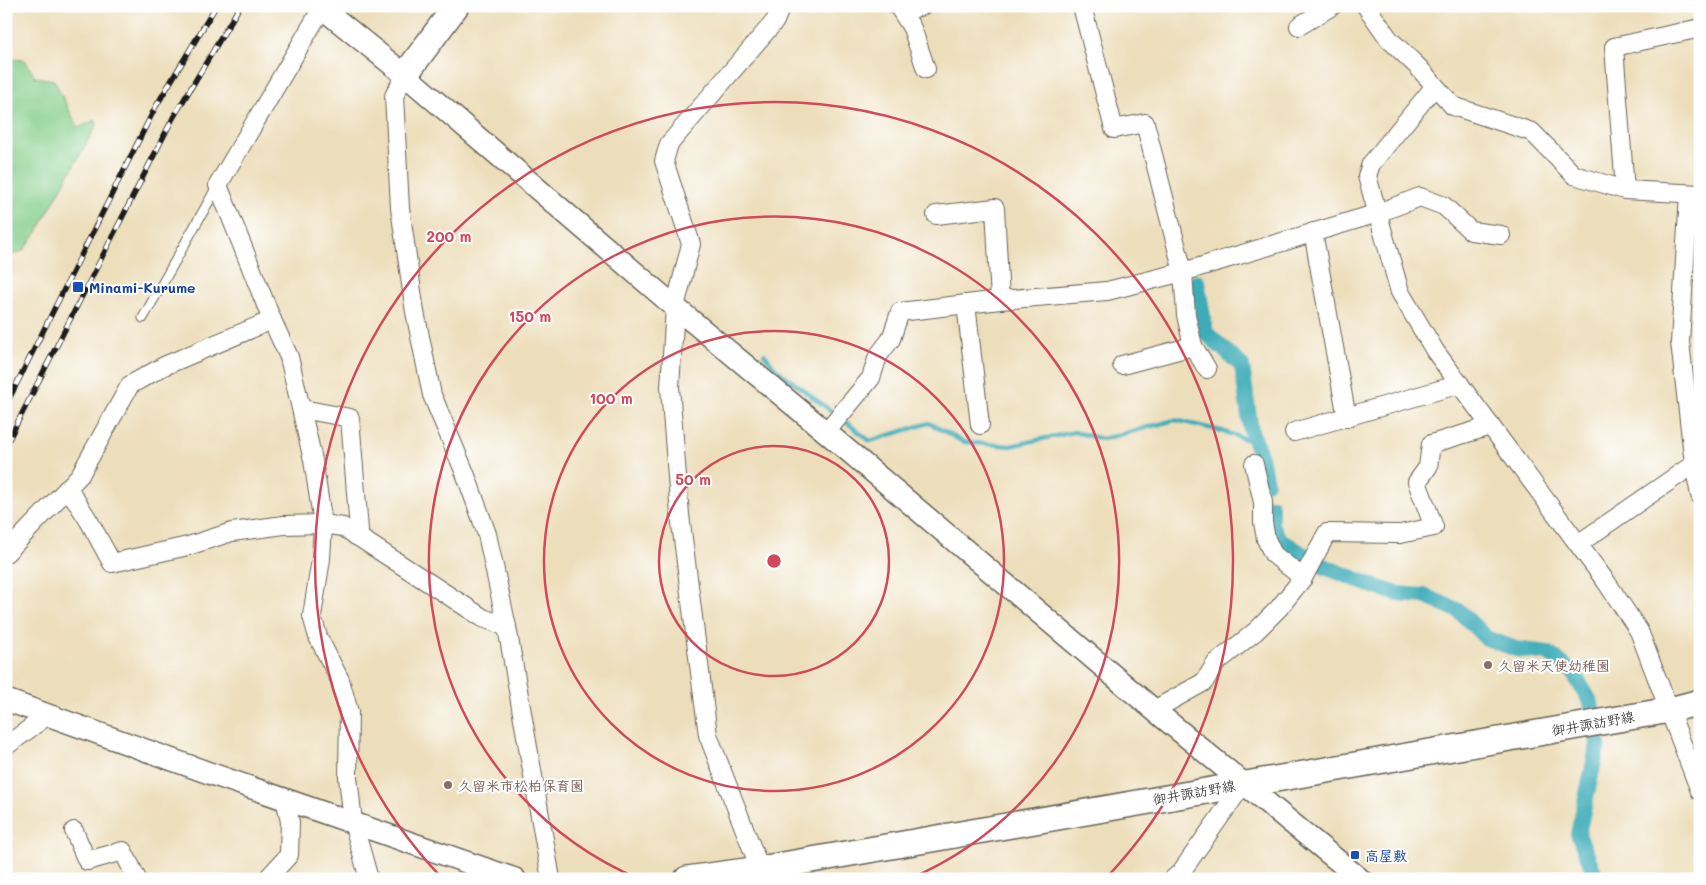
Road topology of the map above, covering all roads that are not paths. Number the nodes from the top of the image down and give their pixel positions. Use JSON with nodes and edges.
{"nodes":[{"id":1,"x":456,"y":6,"type":"edge"},
{"id":2,"x":781,"y":6,"type":"edge"},
{"id":3,"x":922,"y":6,"type":"edge"},
{"id":4,"x":1082,"y":6,"type":"edge"},
{"id":5,"x":1332,"y":6,"type":"edge"},
{"id":6,"x":1366,"y":6,"type":"edge"},
{"id":7,"x":322,"y":8,"type":"joint"},
{"id":8,"x":900,"y":9,"type":"edge"},
{"id":9,"x":1299,"y":26,"type":"dead end"},
{"id":10,"x":1700,"y":30,"type":"edge"},
{"id":11,"x":926,"y":69,"type":"dead end"},
{"id":12,"x":405,"y":75,"type":"junction"},
{"id":13,"x":1435,"y":86,"type":"junction"},
{"id":14,"x":218,"y":184,"type":"junction"},
{"id":15,"x":1625,"y":190,"type":"junction"},
{"id":16,"x":1694,"y":194,"type":"edge"},
{"id":17,"x":1378,"y":212,"type":"junction"},
{"id":18,"x":936,"y":215,"type":"dead end"},
{"id":19,"x":1313,"y":232,"type":"junction"},
{"id":20,"x":1501,"y":235,"type":"dead end"},
{"id":21,"x":1184,"y":272,"type":"junction"},
{"id":22,"x":1000,"y":300,"type":"junction"},
{"id":23,"x":966,"y":304,"type":"junction"},
{"id":24,"x":675,"y":308,"type":"junction"},
{"id":25,"x":143,"y":318,"type":"dead end"},
{"id":26,"x":272,"y":320,"type":"junction"},
{"id":27,"x":1193,"y":346,"type":"junction"},
{"id":28,"x":1122,"y":365,"type":"dead end"},
{"id":29,"x":1207,"y":369,"type":"dead end"},
{"id":30,"x":1460,"y":384,"type":"junction"},
{"id":31,"x":302,"y":409,"type":"junction"},
{"id":32,"x":1347,"y":418,"type":"junction"},
{"id":33,"x":980,"y":425,"type":"dead end"},
{"id":34,"x":1491,"y":426,"type":"junction"},
{"id":35,"x":826,"y":432,"type":"junction"},
{"id":36,"x":1294,"y":432,"type":"dead end"},
{"id":37,"x":1695,"y":457,"type":"edge"},
{"id":38,"x":1254,"y":464,"type":"dead end"},
{"id":39,"x":68,"y":488,"type":"junction"},
{"id":40,"x":1700,"y":495,"type":"edge"},
{"id":41,"x":323,"y":524,"type":"junction"},
{"id":42,"x":356,"y":536,"type":"junction"},
{"id":43,"x":1578,"y":544,"type":"junction"},
{"id":44,"x":6,"y":554,"type":"edge"},
{"id":45,"x":1302,"y":578,"type":"junction"},
{"id":46,"x":507,"y":627,"type":"junction"},
{"id":47,"x":6,"y":700,"type":"edge"},
{"id":48,"x":1700,"y":702,"type":"edge"},
{"id":49,"x":1154,"y":710,"type":"junction"},
{"id":50,"x":1670,"y":710,"type":"junction"},
{"id":51,"x":48,"y":715,"type":"junction"},
{"id":52,"x":6,"y":746,"type":"edge"},
{"id":53,"x":1244,"y":783,"type":"junction"},
{"id":54,"x":1700,"y":790,"type":"edge"},
{"id":55,"x":285,"y":798,"type":"junction"},
{"id":56,"x":353,"y":822,"type":"junction"},
{"id":57,"x":74,"y":831,"type":"dead end"},
{"id":58,"x":768,"y":871,"type":"edge"},
{"id":59,"x":137,"y":879,"type":"edge"},
{"id":60,"x":267,"y":879,"type":"edge"},
{"id":61,"x":369,"y":879,"type":"edge"},
{"id":62,"x":515,"y":879,"type":"edge"},
{"id":63,"x":551,"y":879,"type":"edge"},
{"id":64,"x":687,"y":879,"type":"edge"},
{"id":65,"x":1173,"y":879,"type":"edge"},
{"id":66,"x":1360,"y":879,"type":"edge"}],
"edges":[{"from":1,"to":12,"type":"main road"},
{"from":2,"to":24,"type":"street"},
{"from":3,"to":8,"type":"street"},
{"from":4,"to":21,"type":"street"},
{"from":5,"to":9,"type":"street"},
{"from":6,"to":13,"type":"street"},
{"from":7,"to":12,"type":"street"},
{"from":7,"to":14,"type":"street"},
{"from":8,"to":11,"type":"street"},
{"from":10,"to":15,"type":"street"},
{"from":12,"to":24,"type":"street"},
{"from":12,"to":46,"type":"street"},
{"from":13,"to":15,"type":"street"},
{"from":13,"to":17,"type":"street"},
{"from":14,"to":25,"type":"lane"},
{"from":14,"to":26,"type":"street"},
{"from":15,"to":16,"type":"street"},
{"from":16,"to":37,"type":"street"},
{"from":17,"to":19,"type":"street"},
{"from":17,"to":20,"type":"street"},
{"from":17,"to":30,"type":"street"},
{"from":18,"to":22,"type":"street"},
{"from":19,"to":21,"type":"street"},
{"from":19,"to":32,"type":"street"},
{"from":21,"to":22,"type":"street"},
{"from":21,"to":27,"type":"street"},
{"from":22,"to":23,"type":"street"},
{"from":23,"to":33,"type":"street"},
{"from":23,"to":35,"type":"street"},
{"from":24,"to":35,"type":"street"},
{"from":24,"to":58,"type":"street"},
{"from":26,"to":31,"type":"street"},
{"from":26,"to":39,"type":"street"},
{"from":27,"to":28,"type":"street"},
{"from":27,"to":29,"type":"street"},
{"from":30,"to":32,"type":"street"},
{"from":30,"to":34,"type":"street"},
{"from":31,"to":41,"type":"street"},
{"from":31,"to":42,"type":"street"},
{"from":32,"to":36,"type":"street"},
{"from":34,"to":43,"type":"street"},
{"from":34,"to":45,"type":"street"},
{"from":35,"to":49,"type":"street"},
{"from":37,"to":40,"type":"street"},
{"from":37,"to":43,"type":"street"},
{"from":38,"to":45,"type":"street"},
{"from":39,"to":41,"type":"street"},
{"from":39,"to":44,"type":"street"},
{"from":41,"to":42,"type":"street"},
{"from":41,"to":56,"type":"street"},
{"from":42,"to":46,"type":"street"},
{"from":43,"to":50,"type":"street"},
{"from":45,"to":49,"type":"street"},
{"from":46,"to":63,"type":"street"},
{"from":47,"to":51,"type":"street"},
{"from":48,"to":50,"type":"main road","name":"御井諏訪野線"},
{"from":49,"to":53,"type":"street"},
{"from":50,"to":53,"type":"main road","name":"御井諏訪野線"},
{"from":50,"to":54,"type":"street"},
{"from":51,"to":52,"type":"street"},
{"from":51,"to":55,"type":"street"},
{"from":53,"to":58,"type":"main road","name":"御井諏訪野線"},
{"from":53,"to":65,"type":"street"},
{"from":53,"to":66,"type":"street"},
{"from":55,"to":56,"type":"street"},
{"from":55,"to":60,"type":"street"},
{"from":56,"to":61,"type":"street"},
{"from":56,"to":62,"type":"street"},
{"from":57,"to":59,"type":"street"},
{"from":58,"to":64,"type":"main road","name":"御井諏訪野線"}]}
